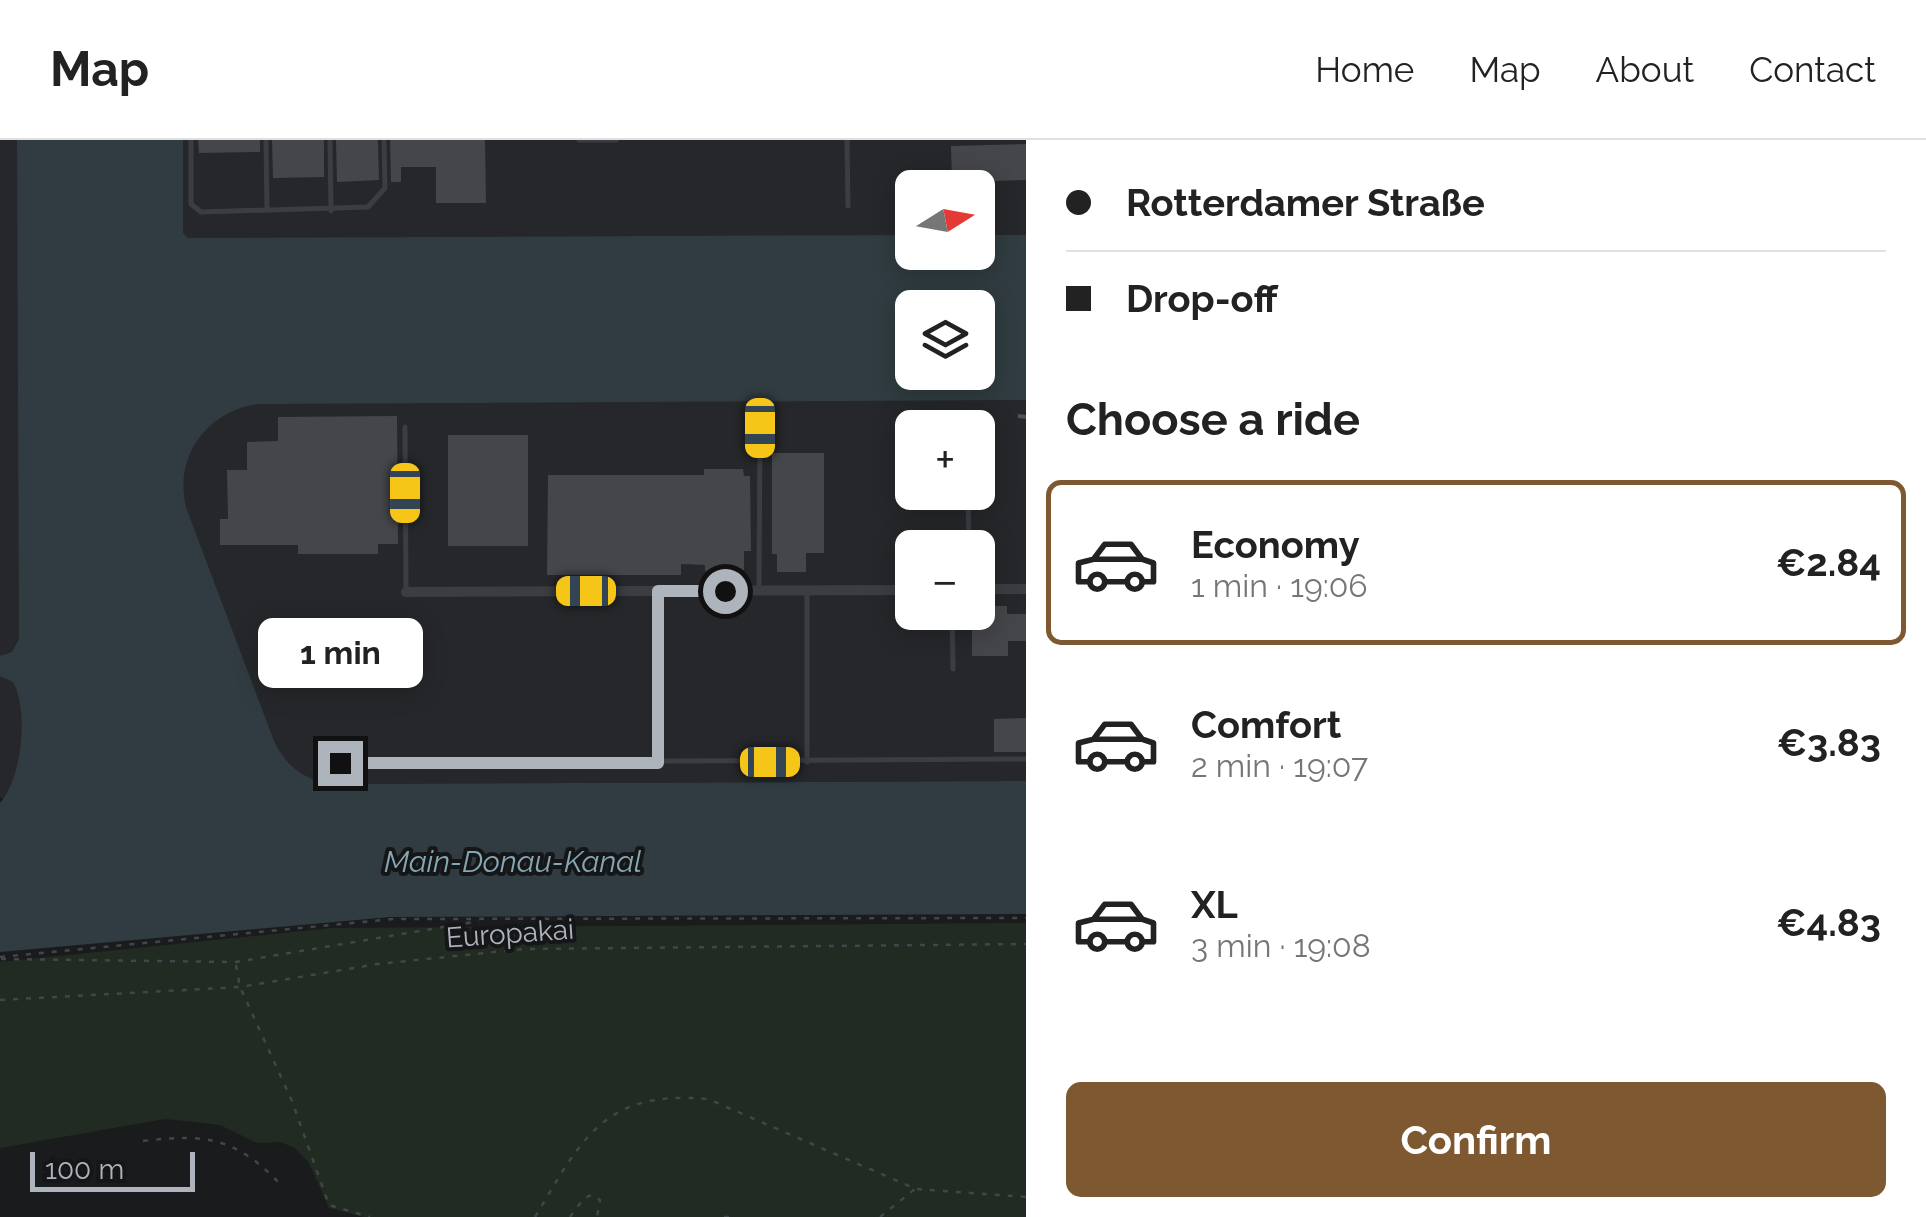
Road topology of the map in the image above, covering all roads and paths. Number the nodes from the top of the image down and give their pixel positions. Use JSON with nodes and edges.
{"nodes":[{"id":1,"x":190,"y":140,"type":"edge"},
{"id":2,"x":266,"y":140,"type":"edge"},
{"id":3,"x":330,"y":140,"type":"edge"},
{"id":4,"x":384,"y":140,"type":"edge"},
{"id":5,"x":579,"y":140,"type":"edge"},
{"id":6,"x":616,"y":140,"type":"edge"},
{"id":7,"x":847,"y":140,"type":"edge"},
{"id":8,"x":848,"y":206,"type":"dead end"},
{"id":9,"x":267,"y":210,"type":"junction"},
{"id":10,"x":332,"y":211,"type":"junction"},
{"id":11,"x":405,"y":427,"type":"dead end"},
{"id":12,"x":760,"y":428,"type":"dead end"},
{"id":13,"x":1026,"y":589,"type":"edge"},
{"id":14,"x":895,"y":590,"type":"edge"},
{"id":15,"x":995,"y":590,"type":"edge"},
{"id":16,"x":658,"y":591,"type":"junction"},
{"id":17,"x":758,"y":591,"type":"junction"},
{"id":18,"x":808,"y":591,"type":"junction"},
{"id":19,"x":406,"y":592,"type":"joint"},
{"id":20,"x":952,"y":630,"type":"edge"},
{"id":21,"x":953,"y":669,"type":"dead end"},
{"id":22,"x":1026,"y":759,"type":"edge"},
{"id":23,"x":807,"y":762,"type":"junction"},
{"id":24,"x":340,"y":763,"type":"dead end"},
{"id":25,"x":658,"y":763,"type":"junction"},
{"id":26,"x":1026,"y":918,"type":"edge"},
{"id":27,"x":482,"y":919,"type":"junction"},
{"id":28,"x":1026,"y":944,"type":"edge"},
{"id":29,"x":99,"y":947,"type":"junction"},
{"id":30,"x":0,"y":958,"type":"edge"},
{"id":31,"x":96,"y":962,"type":"junction"},
{"id":32,"x":236,"y":962,"type":"junction"},
{"id":33,"x":240,"y":987,"type":"junction"},
{"id":34,"x":0,"y":1000,"type":"edge"},
{"id":35,"x":143,"y":1141,"type":"dead end"},
{"id":36,"x":282,"y":1186,"type":"dead end"},
{"id":37,"x":916,"y":1188,"type":"junction"},
{"id":38,"x":1026,"y":1196,"type":"edge"},
{"id":39,"x":370,"y":1217,"type":"edge"},
{"id":40,"x":534,"y":1217,"type":"edge"},
{"id":41,"x":570,"y":1217,"type":"edge"},
{"id":42,"x":597,"y":1217,"type":"edge"},
{"id":43,"x":724,"y":1217,"type":"edge"},
{"id":44,"x":731,"y":1217,"type":"edge"},
{"id":45,"x":880,"y":1217,"type":"edge"}],
"edges":[{"from":1,"to":9,"type":"lane"},
{"from":2,"to":9,"type":"lane"},
{"from":3,"to":10,"type":"lane"},
{"from":4,"to":10,"type":"lane"},
{"from":5,"to":6,"type":"lane"},
{"from":7,"to":8,"type":"lane"},
{"from":9,"to":10,"type":"lane"},
{"from":11,"to":19,"type":"lane"},
{"from":12,"to":17,"type":"lane"},
{"from":13,"to":15,"type":"street"},
{"from":14,"to":18,"type":"street"},
{"from":16,"to":17,"type":"street"},
{"from":16,"to":19,"type":"street"},
{"from":16,"to":25,"type":"lane"},
{"from":17,"to":18,"type":"street"},
{"from":18,"to":23,"type":"lane"},
{"from":20,"to":21,"type":"lane"},
{"from":22,"to":23,"type":"lane"},
{"from":23,"to":25,"type":"lane"},
{"from":24,"to":25,"type":"lane"},
{"from":26,"to":27,"type":"path"},
{"from":27,"to":29,"type":"path"},
{"from":27,"to":32,"type":"path"},
{"from":28,"to":33,"type":"path","name":"Europakai"},
{"from":29,"to":30,"type":"path"},
{"from":29,"to":31,"type":"path"},
{"from":30,"to":31,"type":"path"},
{"from":31,"to":32,"type":"path"},
{"from":32,"to":33,"type":"path"},
{"from":33,"to":34,"type":"path","name":"Europakai"},
{"from":33,"to":39,"type":"path"},
{"from":35,"to":36,"type":"path"},
{"from":37,"to":38,"type":"path"},
{"from":37,"to":40,"type":"path"},
{"from":37,"to":45,"type":"path"},
{"from":41,"to":42,"type":"path"},
{"from":43,"to":44,"type":"path"}]}
